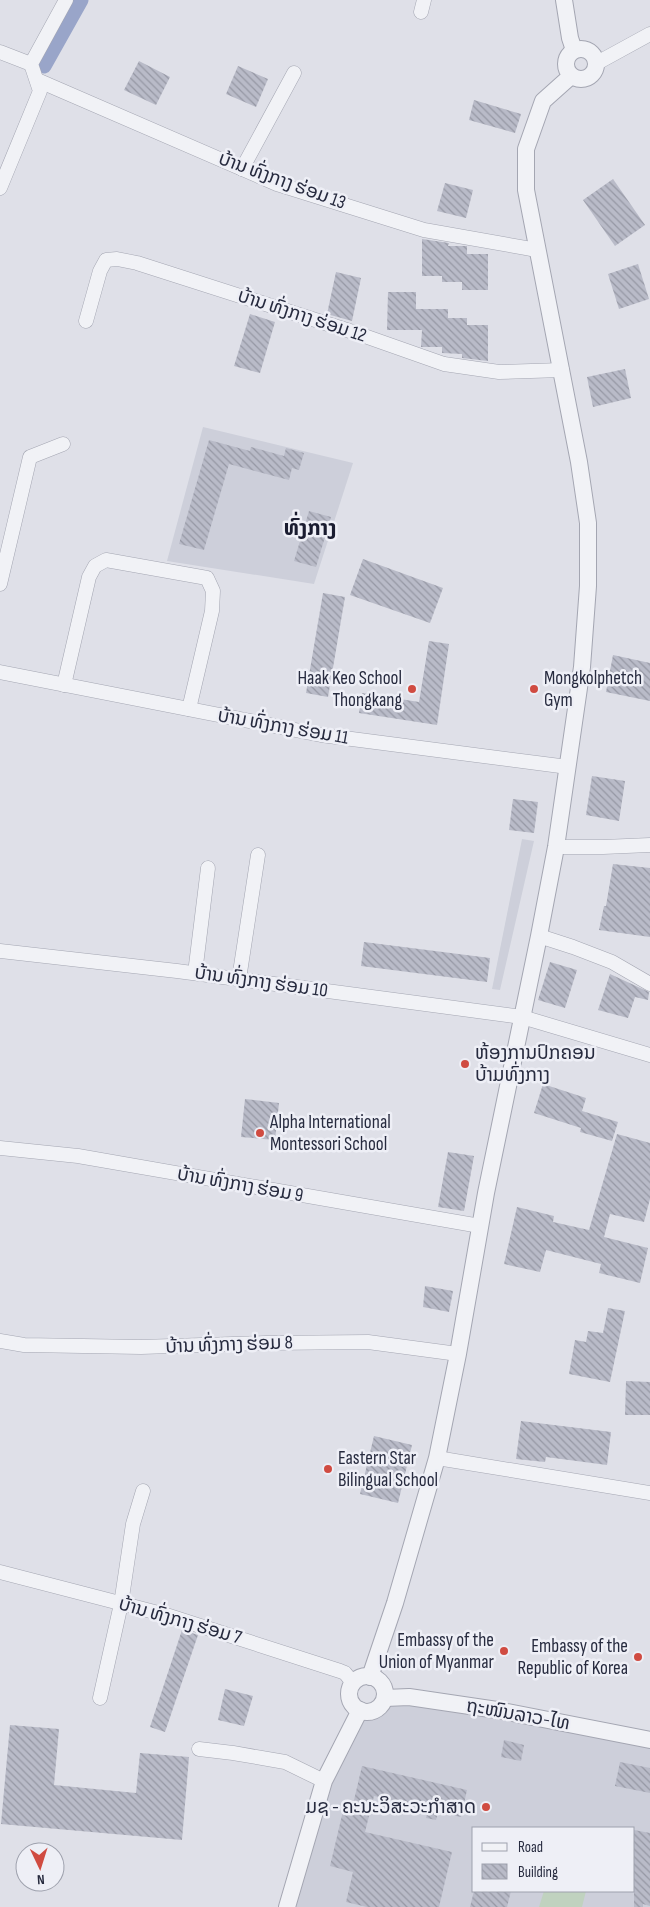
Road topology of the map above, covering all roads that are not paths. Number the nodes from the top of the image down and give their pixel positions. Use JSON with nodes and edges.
{"nodes":[{"id":1,"x":66,"y":0,"type":"edge"},
{"id":2,"x":564,"y":0,"type":"edge"},
{"id":3,"x":650,"y":34,"type":"edge"},
{"id":4,"x":574,"y":50,"type":"junction"},
{"id":5,"x":0,"y":52,"type":"edge"},
{"id":6,"x":597,"y":63,"type":"junction"},
{"id":7,"x":31,"y":64,"type":"junction"},
{"id":8,"x":294,"y":73,"type":"dead end"},
{"id":9,"x":571,"y":76,"type":"junction"},
{"id":10,"x":37,"y":80,"type":"junction"},
{"id":11,"x":242,"y":169,"type":"junction"},
{"id":12,"x":0,"y":188,"type":"edge"},
{"id":13,"x":536,"y":250,"type":"junction"},
{"id":14,"x":86,"y":321,"type":"dead end"},
{"id":15,"x":562,"y":370,"type":"junction"},
{"id":16,"x":63,"y":444,"type":"dead end"},
{"id":17,"x":0,"y":584,"type":"edge"},
{"id":18,"x":0,"y":672,"type":"edge"},
{"id":19,"x":64,"y":685,"type":"junction"},
{"id":20,"x":189,"y":710,"type":"junction"},
{"id":21,"x":568,"y":767,"type":"junction"},
{"id":22,"x":650,"y":845,"type":"edge"},
{"id":23,"x":556,"y":847,"type":"junction"},
{"id":24,"x":258,"y":855,"type":"dead end"},
{"id":25,"x":208,"y":868,"type":"dead end"},
{"id":26,"x":539,"y":936,"type":"junction"},
{"id":27,"x":0,"y":951,"type":"edge"},
{"id":28,"x":195,"y":973,"type":"junction"},
{"id":29,"x":239,"y":979,"type":"junction"},
{"id":30,"x":650,"y":984,"type":"edge"},
{"id":31,"x":522,"y":1017,"type":"junction"},
{"id":32,"x":650,"y":1055,"type":"edge"},
{"id":33,"x":0,"y":1148,"type":"edge"},
{"id":34,"x":480,"y":1226,"type":"junction"},
{"id":35,"x":0,"y":1341,"type":"edge"},
{"id":36,"x":458,"y":1354,"type":"junction"},
{"id":37,"x":437,"y":1458,"type":"junction"},
{"id":38,"x":142,"y":1491,"type":"dead end"},
{"id":39,"x":650,"y":1493,"type":"edge"},
{"id":40,"x":0,"y":1572,"type":"edge"},
{"id":41,"x":121,"y":1604,"type":"junction"},
{"id":42,"x":370,"y":1677,"type":"junction"},
{"id":43,"x":353,"y":1683,"type":"junction"},
{"id":44,"x":100,"y":1698,"type":"dead end"},
{"id":45,"x":384,"y":1698,"type":"junction"},
{"id":46,"x":360,"y":1710,"type":"junction"},
{"id":47,"x":650,"y":1740,"type":"edge"},
{"id":48,"x":199,"y":1749,"type":"dead end"},
{"id":49,"x":324,"y":1781,"type":"junction"},
{"id":50,"x":287,"y":1907,"type":"edge"}],
"edges":[{"from":1,"to":7,"type":"street"},
{"from":2,"to":4,"type":"street"},
{"from":3,"to":6,"type":"street"},
{"from":4,"to":6,"type":"street"},
{"from":4,"to":9,"type":"street"},
{"from":5,"to":7,"type":"street"},
{"from":6,"to":9,"type":"street"},
{"from":7,"to":10,"type":"street"},
{"from":8,"to":11,"type":"street"},
{"from":9,"to":13,"type":"street"},
{"from":10,"to":11,"type":"street","name":"ບ້ານ ທົ່ງກາງ ຮ່ອມ 13"},
{"from":10,"to":12,"type":"street"},
{"from":11,"to":13,"type":"street","name":"ບ້ານ ທົ່ງກາງ ຮ່ອມ 13"},
{"from":13,"to":15,"type":"street"},
{"from":14,"to":15,"type":"street","name":"ບ້ານ ທົ່ງກາງ ຮ່ອມ 12"},
{"from":15,"to":21,"type":"street"},
{"from":16,"to":17,"type":"street"},
{"from":18,"to":19,"type":"street","name":"ບ້ານ ທົ່ງກາງ ຮ່ອມ 11"},
{"from":19,"to":20,"type":"street","name":"ບ້ານ ທົ່ງກາງ ຮ່ອມ 11"},
{"from":19,"to":20,"type":"street"},
{"from":20,"to":21,"type":"street","name":"ບ້ານ ທົ່ງກາງ ຮ່ອມ 11"},
{"from":21,"to":23,"type":"street"},
{"from":22,"to":23,"type":"street"},
{"from":23,"to":26,"type":"street"},
{"from":24,"to":29,"type":"street"},
{"from":25,"to":28,"type":"street"},
{"from":26,"to":30,"type":"street"},
{"from":26,"to":31,"type":"street"},
{"from":27,"to":28,"type":"street","name":"ບ້ານ ທົ່ງກາງ ຮ່ອມ 10"},
{"from":28,"to":29,"type":"street","name":"ບ້ານ ທົ່ງກາງ ຮ່ອມ 10"},
{"from":29,"to":31,"type":"street","name":"ບ້ານ ທົ່ງກາງ ຮ່ອມ 10"},
{"from":31,"to":32,"type":"street","name":"ບ້ານ ທົ່ງກາງ ຮ່ອມ 10"},
{"from":31,"to":34,"type":"street"},
{"from":33,"to":34,"type":"street","name":"ບ້ານ ທົ່ງກາງ ຮ່ອມ 9"},
{"from":34,"to":36,"type":"street"},
{"from":35,"to":36,"type":"street","name":"ບ້ານ ທົ່ງກາງ ຮ່ອມ 8"},
{"from":36,"to":37,"type":"street"},
{"from":37,"to":39,"type":"street"},
{"from":37,"to":42,"type":"street"},
{"from":38,"to":41,"type":"street"},
{"from":40,"to":41,"type":"street","name":"ບ້ານ ທົ່ງກາງ ຮ່ອມ 7"},
{"from":41,"to":43,"type":"street","name":"ບ້ານ ທົ່ງກາງ ຮ່ອມ 7"},
{"from":41,"to":44,"type":"street"},
{"from":42,"to":43,"type":"street"},
{"from":42,"to":45,"type":"street"},
{"from":43,"to":46,"type":"street"},
{"from":45,"to":46,"type":"street"},
{"from":45,"to":47,"type":"street","name":"ຖະໜົນລາວ-ໄທ"},
{"from":46,"to":49,"type":"street"},
{"from":48,"to":49,"type":"street"},
{"from":49,"to":50,"type":"street"}]}
